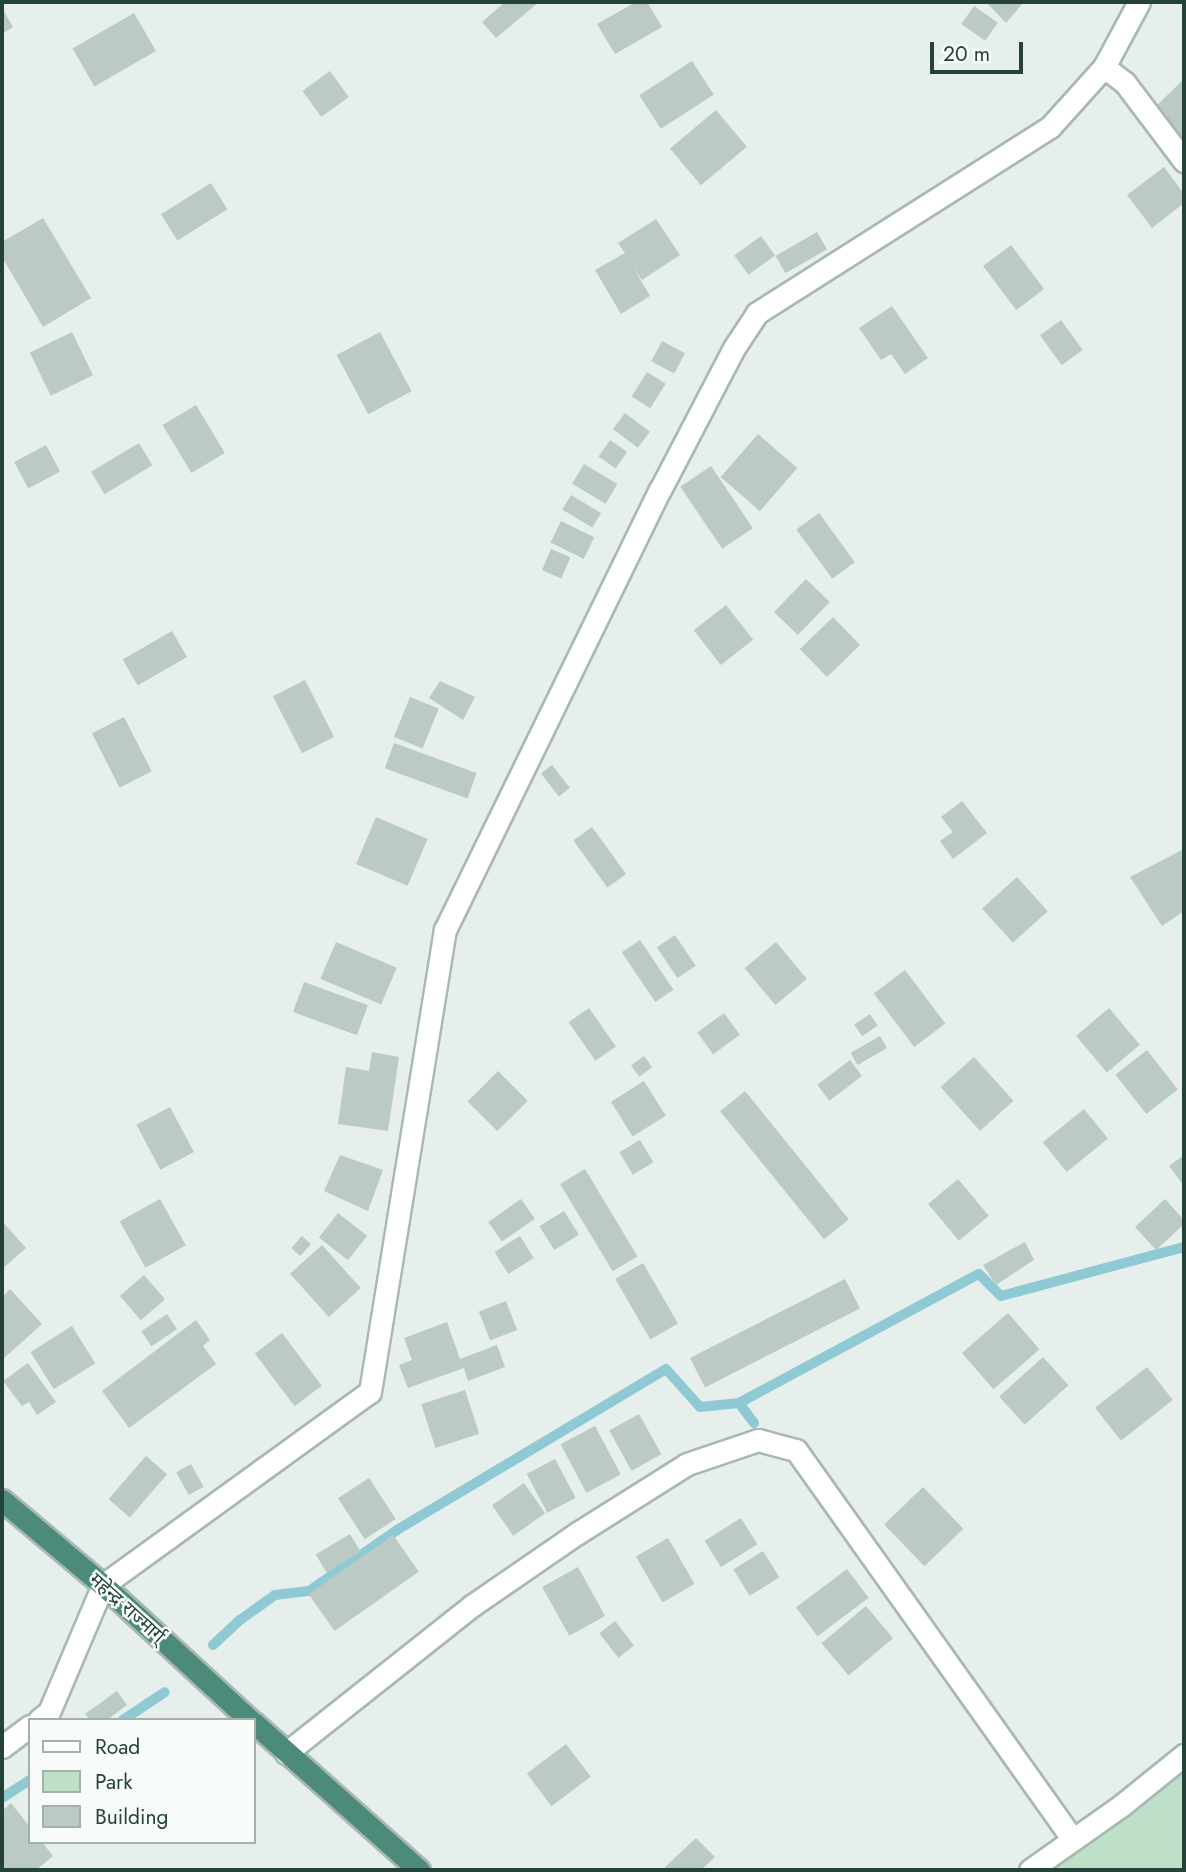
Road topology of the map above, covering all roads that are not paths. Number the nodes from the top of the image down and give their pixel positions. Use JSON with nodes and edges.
{"nodes":[{"id":1,"x":1139,"y":2,"type":"edge"},
{"id":2,"x":1104,"y":67,"type":"junction"},
{"id":3,"x":1184,"y":161,"type":"edge"},
{"id":4,"x":2,"y":1500,"type":"edge"},
{"id":5,"x":103,"y":1584,"type":"junction"},
{"id":6,"x":42,"y":1718,"type":"edge"},
{"id":7,"x":248,"y":1718,"type":"edge"},
{"id":8,"x":256,"y":1725,"type":"edge"},
{"id":9,"x":28,"y":1728,"type":"edge"},
{"id":10,"x":2,"y":1747,"type":"edge"},
{"id":11,"x":286,"y":1753,"type":"junction"},
{"id":12,"x":1184,"y":1755,"type":"edge"},
{"id":13,"x":1073,"y":1840,"type":"junction"},
{"id":14,"x":419,"y":1870,"type":"edge"},
{"id":15,"x":1030,"y":1870,"type":"edge"}],
"edges":[{"from":1,"to":2,"type":"street"},
{"from":2,"to":3,"type":"street"},
{"from":2,"to":5,"type":"street"},
{"from":4,"to":5,"type":"highway","name":"महेन्द्र राज्मार्ग्"},
{"from":5,"to":6,"type":"street"},
{"from":5,"to":7,"type":"highway","name":"महेन्द्र राज्मार्ग्"},
{"from":8,"to":11,"type":"highway"},
{"from":9,"to":10,"type":"street"},
{"from":11,"to":13,"type":"street"},
{"from":11,"to":14,"type":"highway"},
{"from":12,"to":13,"type":"street"},
{"from":13,"to":15,"type":"street"}]}
